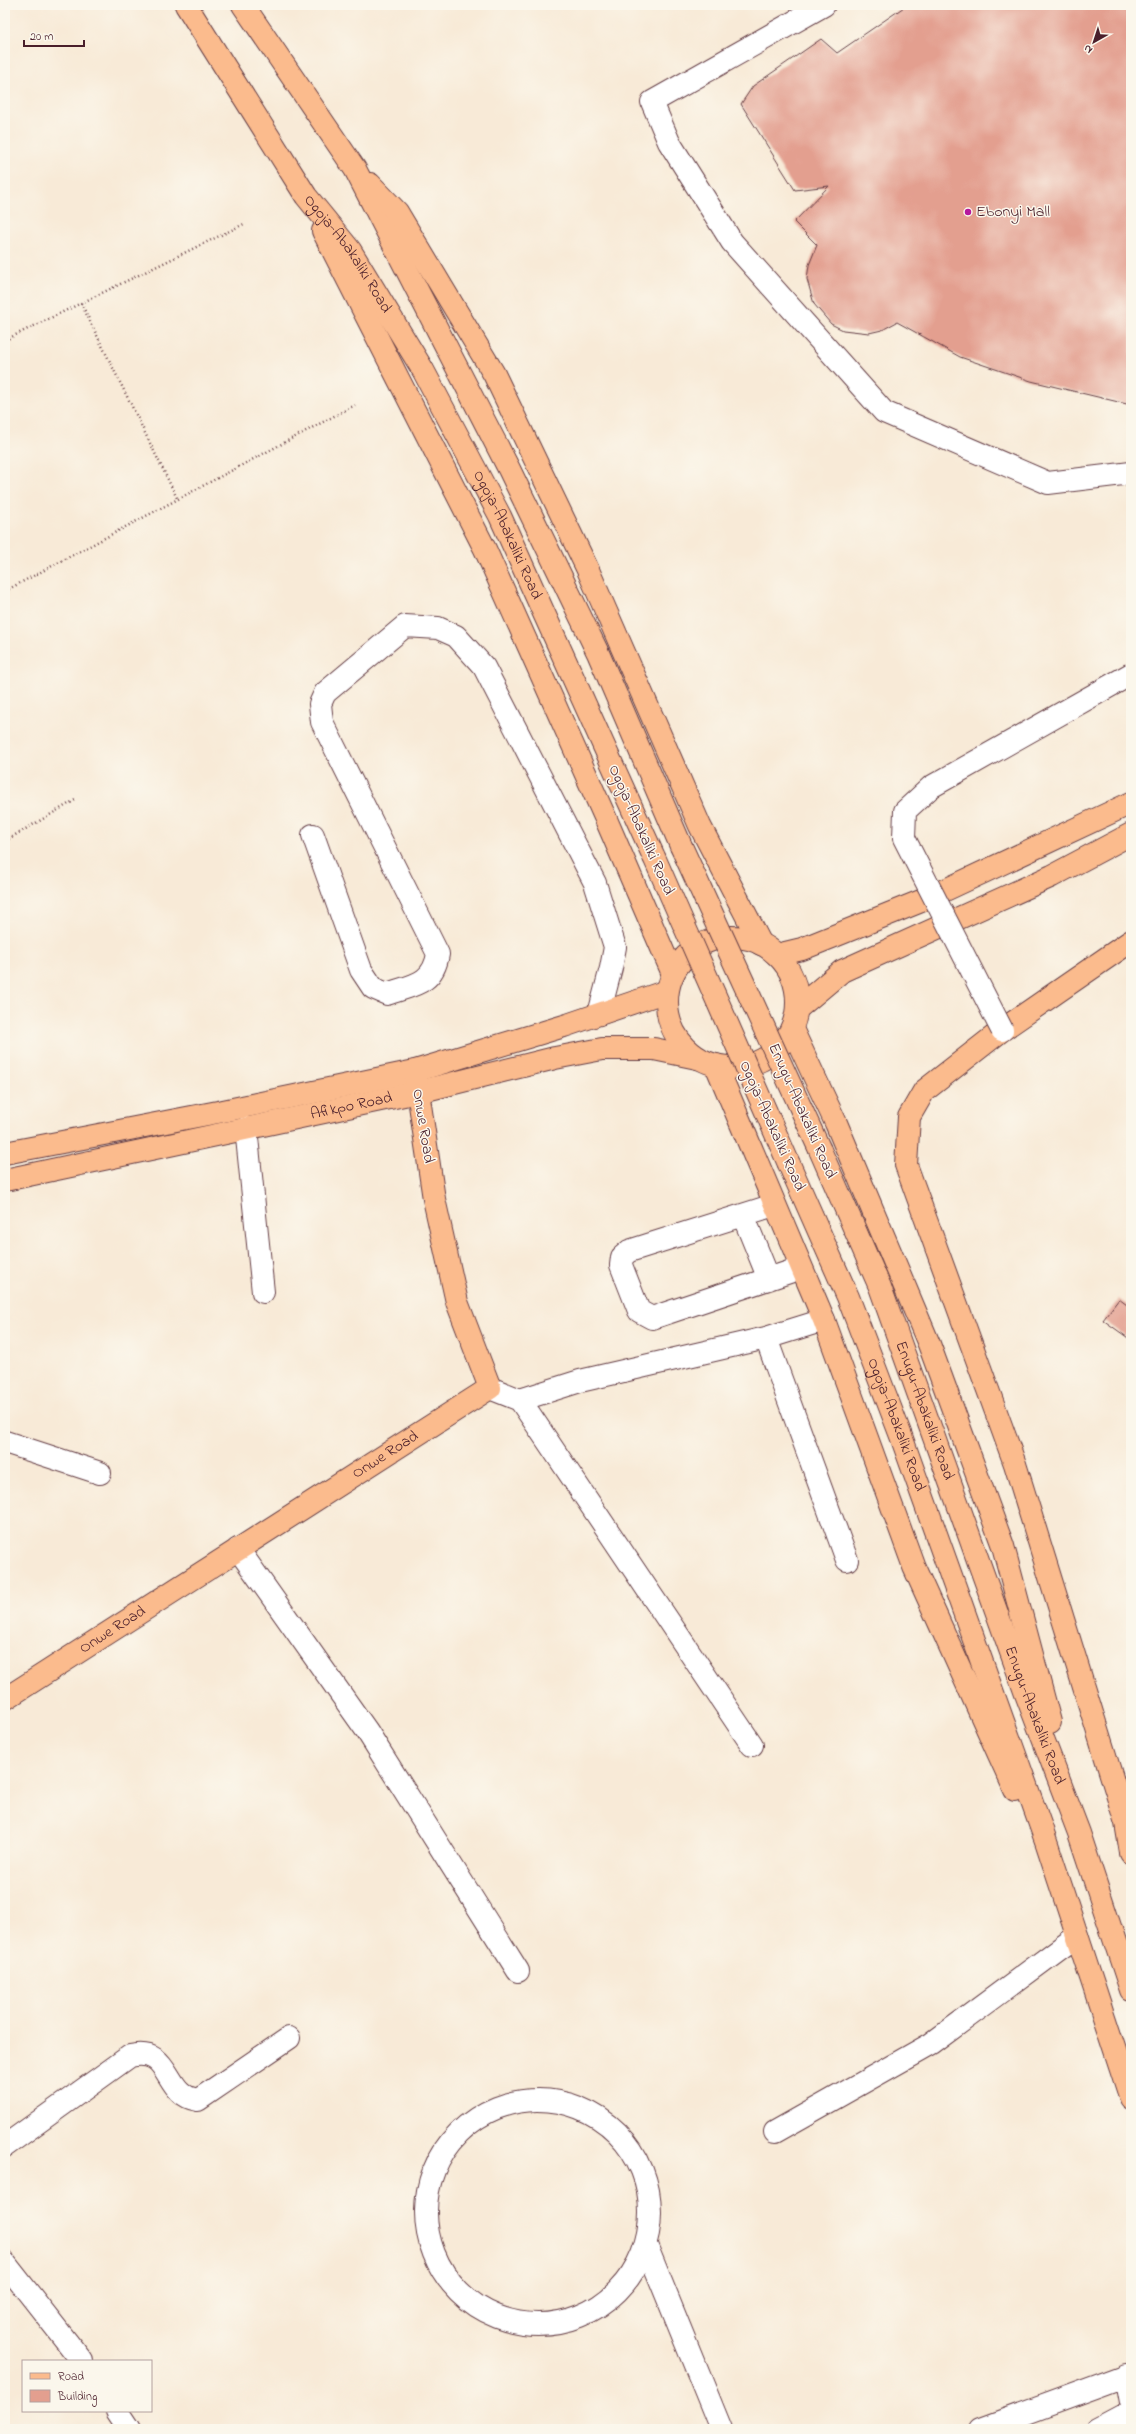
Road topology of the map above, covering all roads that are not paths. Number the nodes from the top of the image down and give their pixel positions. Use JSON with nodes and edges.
{"nodes":[{"id":1,"x":186,"y":5,"type":"edge"},
{"id":2,"x":243,"y":5,"type":"edge"},
{"id":3,"x":824,"y":5,"type":"edge"},
{"id":4,"x":355,"y":169,"type":"junction"},
{"id":5,"x":306,"y":196,"type":"junction"},
{"id":6,"x":1131,"y":473,"type":"edge"},
{"id":7,"x":1131,"y":674,"type":"edge"},
{"id":8,"x":1131,"y":803,"type":"edge"},
{"id":9,"x":1131,"y":834,"type":"edge"},
{"id":10,"x":313,"y":835,"type":"dead end"},
{"id":11,"x":681,"y":846,"type":"joint"},
{"id":12,"x":1014,"y":858,"type":"junction"},
{"id":13,"x":1030,"y":885,"type":"junction"},
{"id":14,"x":1131,"y":941,"type":"edge"},
{"id":15,"x":769,"y":950,"type":"junction"},
{"id":16,"x":670,"y":982,"type":"junction"},
{"id":17,"x":798,"y":1008,"type":"junction"},
{"id":18,"x":599,"y":1014,"type":"junction"},
{"id":19,"x":792,"y":1029,"type":"junction"},
{"id":20,"x":1002,"y":1030,"type":"junction"},
{"id":21,"x":707,"y":1062,"type":"junction"},
{"id":22,"x":415,"y":1071,"type":"junction"},
{"id":23,"x":418,"y":1092,"type":"junction"},
{"id":24,"x":246,"y":1128,"type":"junction"},
{"id":25,"x":5,"y":1153,"type":"edge"},
{"id":26,"x":5,"y":1180,"type":"edge"},
{"id":27,"x":774,"y":1205,"type":"junction"},
{"id":28,"x":743,"y":1215,"type":"junction"},
{"id":29,"x":801,"y":1268,"type":"junction"},
{"id":30,"x":769,"y":1279,"type":"junction"},
{"id":31,"x":263,"y":1292,"type":"dead end"},
{"id":32,"x":824,"y":1320,"type":"junction"},
{"id":33,"x":766,"y":1338,"type":"junction"},
{"id":34,"x":490,"y":1388,"type":"junction"},
{"id":35,"x":520,"y":1400,"type":"junction"},
{"id":36,"x":5,"y":1442,"type":"edge"},
{"id":37,"x":100,"y":1473,"type":"dead end"},
{"id":38,"x":238,"y":1548,"type":"junction"},
{"id":39,"x":847,"y":1560,"type":"dead end"},
{"id":40,"x":5,"y":1699,"type":"edge"},
{"id":41,"x":996,"y":1704,"type":"joint"},
{"id":42,"x":752,"y":1745,"type":"dead end"},
{"id":43,"x":1079,"y":1833,"type":"junction"},
{"id":44,"x":1046,"y":1841,"type":"junction"},
{"id":45,"x":1131,"y":1853,"type":"edge"},
{"id":46,"x":1077,"y":1936,"type":"junction"},
{"id":47,"x":518,"y":1972,"type":"dead end"},
{"id":48,"x":1131,"y":1990,"type":"edge"},
{"id":49,"x":289,"y":2038,"type":"dead end"},
{"id":50,"x":1131,"y":2099,"type":"edge"},
{"id":51,"x":775,"y":2132,"type":"dead end"},
{"id":52,"x":5,"y":2146,"type":"edge"},
{"id":53,"x":646,"y":2244,"type":"junction"},
{"id":54,"x":5,"y":2263,"type":"edge"},
{"id":55,"x":81,"y":2360,"type":"edge"},
{"id":56,"x":1129,"y":2374,"type":"edge"},
{"id":57,"x":1131,"y":2402,"type":"edge"},
{"id":58,"x":118,"y":2412,"type":"edge"},
{"id":59,"x":1131,"y":2412,"type":"edge"},
{"id":60,"x":129,"y":2429,"type":"edge"},
{"id":61,"x":721,"y":2429,"type":"edge"},
{"id":62,"x":981,"y":2429,"type":"edge"},
{"id":63,"x":1099,"y":2429,"type":"edge"}],
"edges":[{"from":1,"to":5,"type":"main road","name":"Ogoja-Abakaliki Road"},
{"from":2,"to":4,"type":"main road","name":"Ogoja-Abakaliki Road"},
{"from":3,"to":6,"type":"street"},
{"from":4,"to":11,"type":"main road","name":"Ogoja-Abakaliki Road"},
{"from":4,"to":15,"type":"main road"},
{"from":5,"to":16,"type":"main road"},
{"from":5,"to":41,"type":"main road","name":"Ogoja-Abakaliki Road","bridge":true},
{"from":7,"to":20,"type":"street","bridge":true},
{"from":8,"to":12,"type":"main road"},
{"from":9,"to":13,"type":"main road"},
{"from":10,"to":18,"type":"street"},
{"from":11,"to":43,"type":"main road","name":"Enugu-Abakaliki Road","bridge":true},
{"from":12,"to":13,"type":"main road"},
{"from":12,"to":15,"type":"main road"},
{"from":13,"to":17,"type":"main road"},
{"from":14,"to":20,"type":"main road"},
{"from":15,"to":16,"type":"main road"},
{"from":15,"to":17,"type":"main road"},
{"from":16,"to":18,"type":"main road","name":"Afikpo Road"},
{"from":16,"to":21,"type":"main road"},
{"from":17,"to":19,"type":"main road"},
{"from":18,"to":22,"type":"main road","name":"Afikpo Road"},
{"from":19,"to":21,"type":"main road"},
{"from":19,"to":43,"type":"main road"},
{"from":20,"to":45,"type":"main road"},
{"from":21,"to":23,"type":"main road","name":"Afikpo Road"},
{"from":21,"to":27,"type":"main road"},
{"from":22,"to":23,"type":"main road","name":"Onwe Road"},
{"from":22,"to":25,"type":"main road","name":"Afikpo Road"},
{"from":23,"to":24,"type":"main road","name":"Afikpo Road"},
{"from":23,"to":34,"type":"main road","name":"Onwe Road"},
{"from":24,"to":26,"type":"main road","name":"Afikpo Road"},
{"from":24,"to":31,"type":"street"},
{"from":27,"to":28,"type":"street"},
{"from":27,"to":29,"type":"main road"},
{"from":28,"to":30,"type":"street"},
{"from":28,"to":30,"type":"street"},
{"from":29,"to":30,"type":"street"},
{"from":29,"to":32,"type":"main road"},
{"from":32,"to":33,"type":"street"},
{"from":32,"to":44,"type":"main road"},
{"from":33,"to":35,"type":"street"},
{"from":33,"to":39,"type":"street"},
{"from":34,"to":35,"type":"street"},
{"from":34,"to":38,"type":"main road","name":"Onwe Road"},
{"from":35,"to":42,"type":"street"},
{"from":36,"to":37,"type":"street"},
{"from":38,"to":40,"type":"main road","name":"Onwe Road"},
{"from":38,"to":47,"type":"street"},
{"from":41,"to":44,"type":"main road","name":"Enugu-Abakaliki Road"},
{"from":43,"to":48,"type":"main road","name":"Enugu-Abakaliki Road"},
{"from":44,"to":46,"type":"main road","name":"Enugu-Abakaliki Road"},
{"from":46,"to":50,"type":"main road","name":"Enugu-Abakaliki Road"},
{"from":46,"to":51,"type":"street"},
{"from":49,"to":52,"type":"street"},
{"from":53,"to":53,"type":"street"},
{"from":53,"to":61,"type":"street"},
{"from":54,"to":55,"type":"street"},
{"from":56,"to":57,"type":"street"},
{"from":56,"to":62,"type":"street"},
{"from":58,"to":60,"type":"street"},
{"from":59,"to":63,"type":"street"}]}
